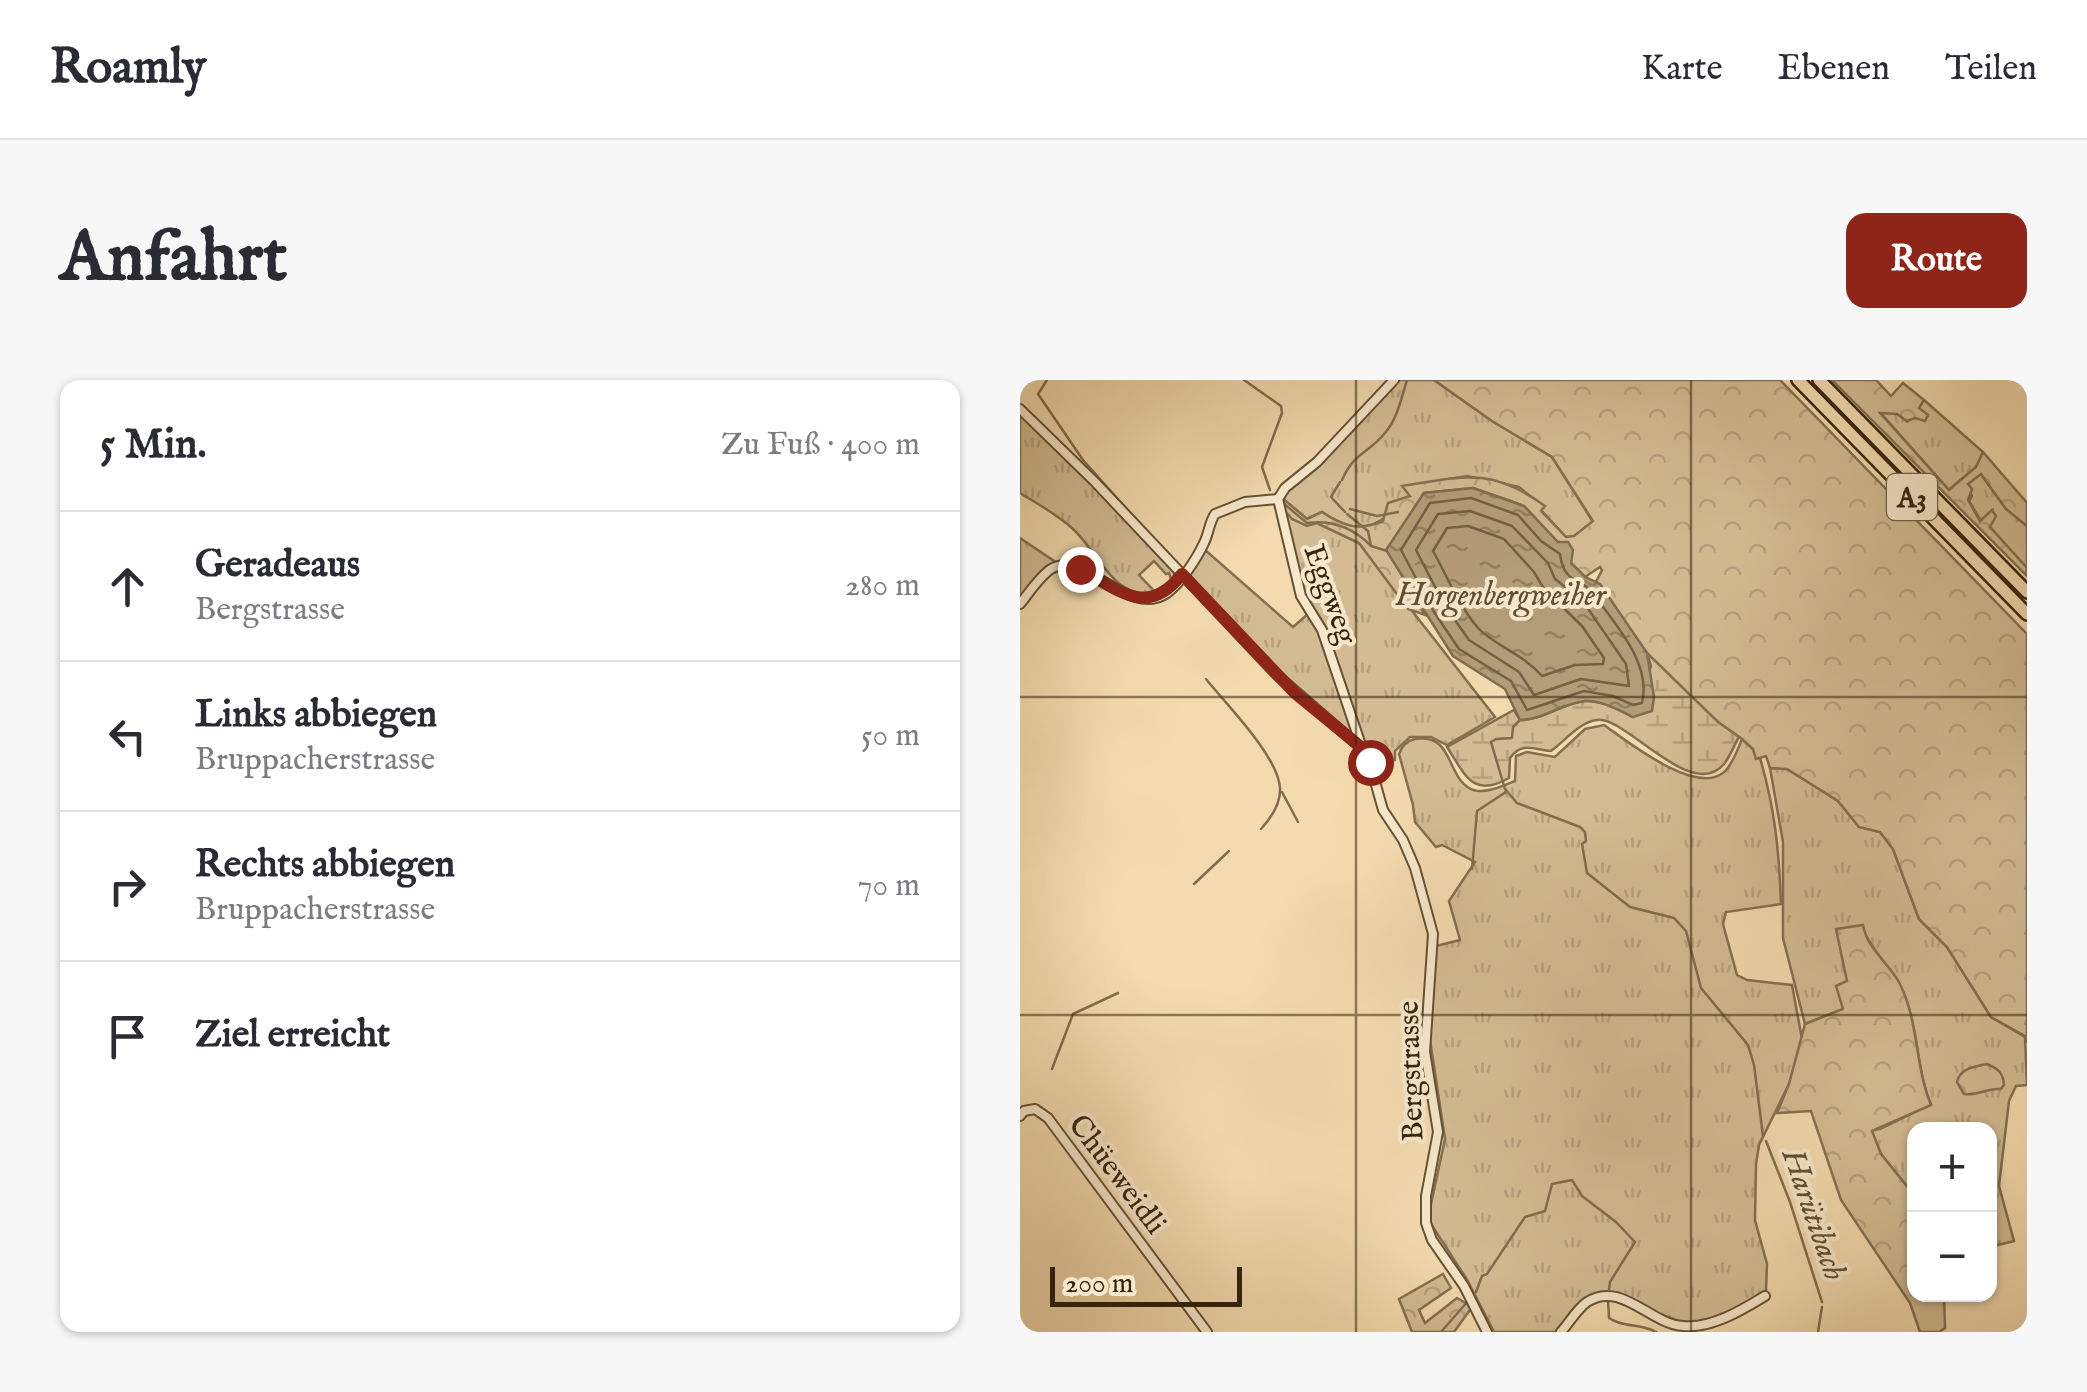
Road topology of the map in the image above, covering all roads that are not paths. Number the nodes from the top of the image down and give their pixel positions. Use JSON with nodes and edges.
{"nodes":[{"id":1,"x":1394,"y":380,"type":"edge"},
{"id":2,"x":1798,"y":380,"type":"edge"},
{"id":3,"x":1820,"y":380,"type":"edge"},
{"id":4,"x":1020,"y":410,"type":"edge"},
{"id":5,"x":1278,"y":499,"type":"junction"},
{"id":6,"x":1965,"y":528,"type":"junction"},
{"id":7,"x":1182,"y":574,"type":"junction"},
{"id":8,"x":2027,"y":582,"type":"edge"},
{"id":9,"x":2027,"y":592,"type":"edge"},
{"id":10,"x":1020,"y":604,"type":"edge"},
{"id":11,"x":2027,"y":614,"type":"edge"},
{"id":12,"x":1362,"y":748,"type":"junction"},
{"id":13,"x":1020,"y":1116,"type":"edge"},
{"id":14,"x":1765,"y":1296,"type":"dead end"},
{"id":15,"x":1207,"y":1332,"type":"edge"},
{"id":16,"x":1487,"y":1332,"type":"edge"},
{"id":17,"x":1561,"y":1332,"type":"edge"}],
"edges":[{"from":1,"to":5,"type":"street"},
{"from":2,"to":11,"type":"highway","number":"A3"},
{"from":3,"to":6,"type":"highway","number":"A3"},
{"from":4,"to":7,"type":"street"},
{"from":5,"to":7,"type":"street"},
{"from":5,"to":12,"type":"street","name":"Eggweg"},
{"from":6,"to":8,"type":"highway"},
{"from":6,"to":9,"type":"highway","number":"A3"},
{"from":7,"to":10,"type":"street"},
{"from":7,"to":12,"type":"street"},
{"from":12,"to":16,"type":"street","name":"Bergstrasse"},
{"from":13,"to":15,"type":"street","name":"Chüeweidli"},
{"from":14,"to":17,"type":"street"}]}
